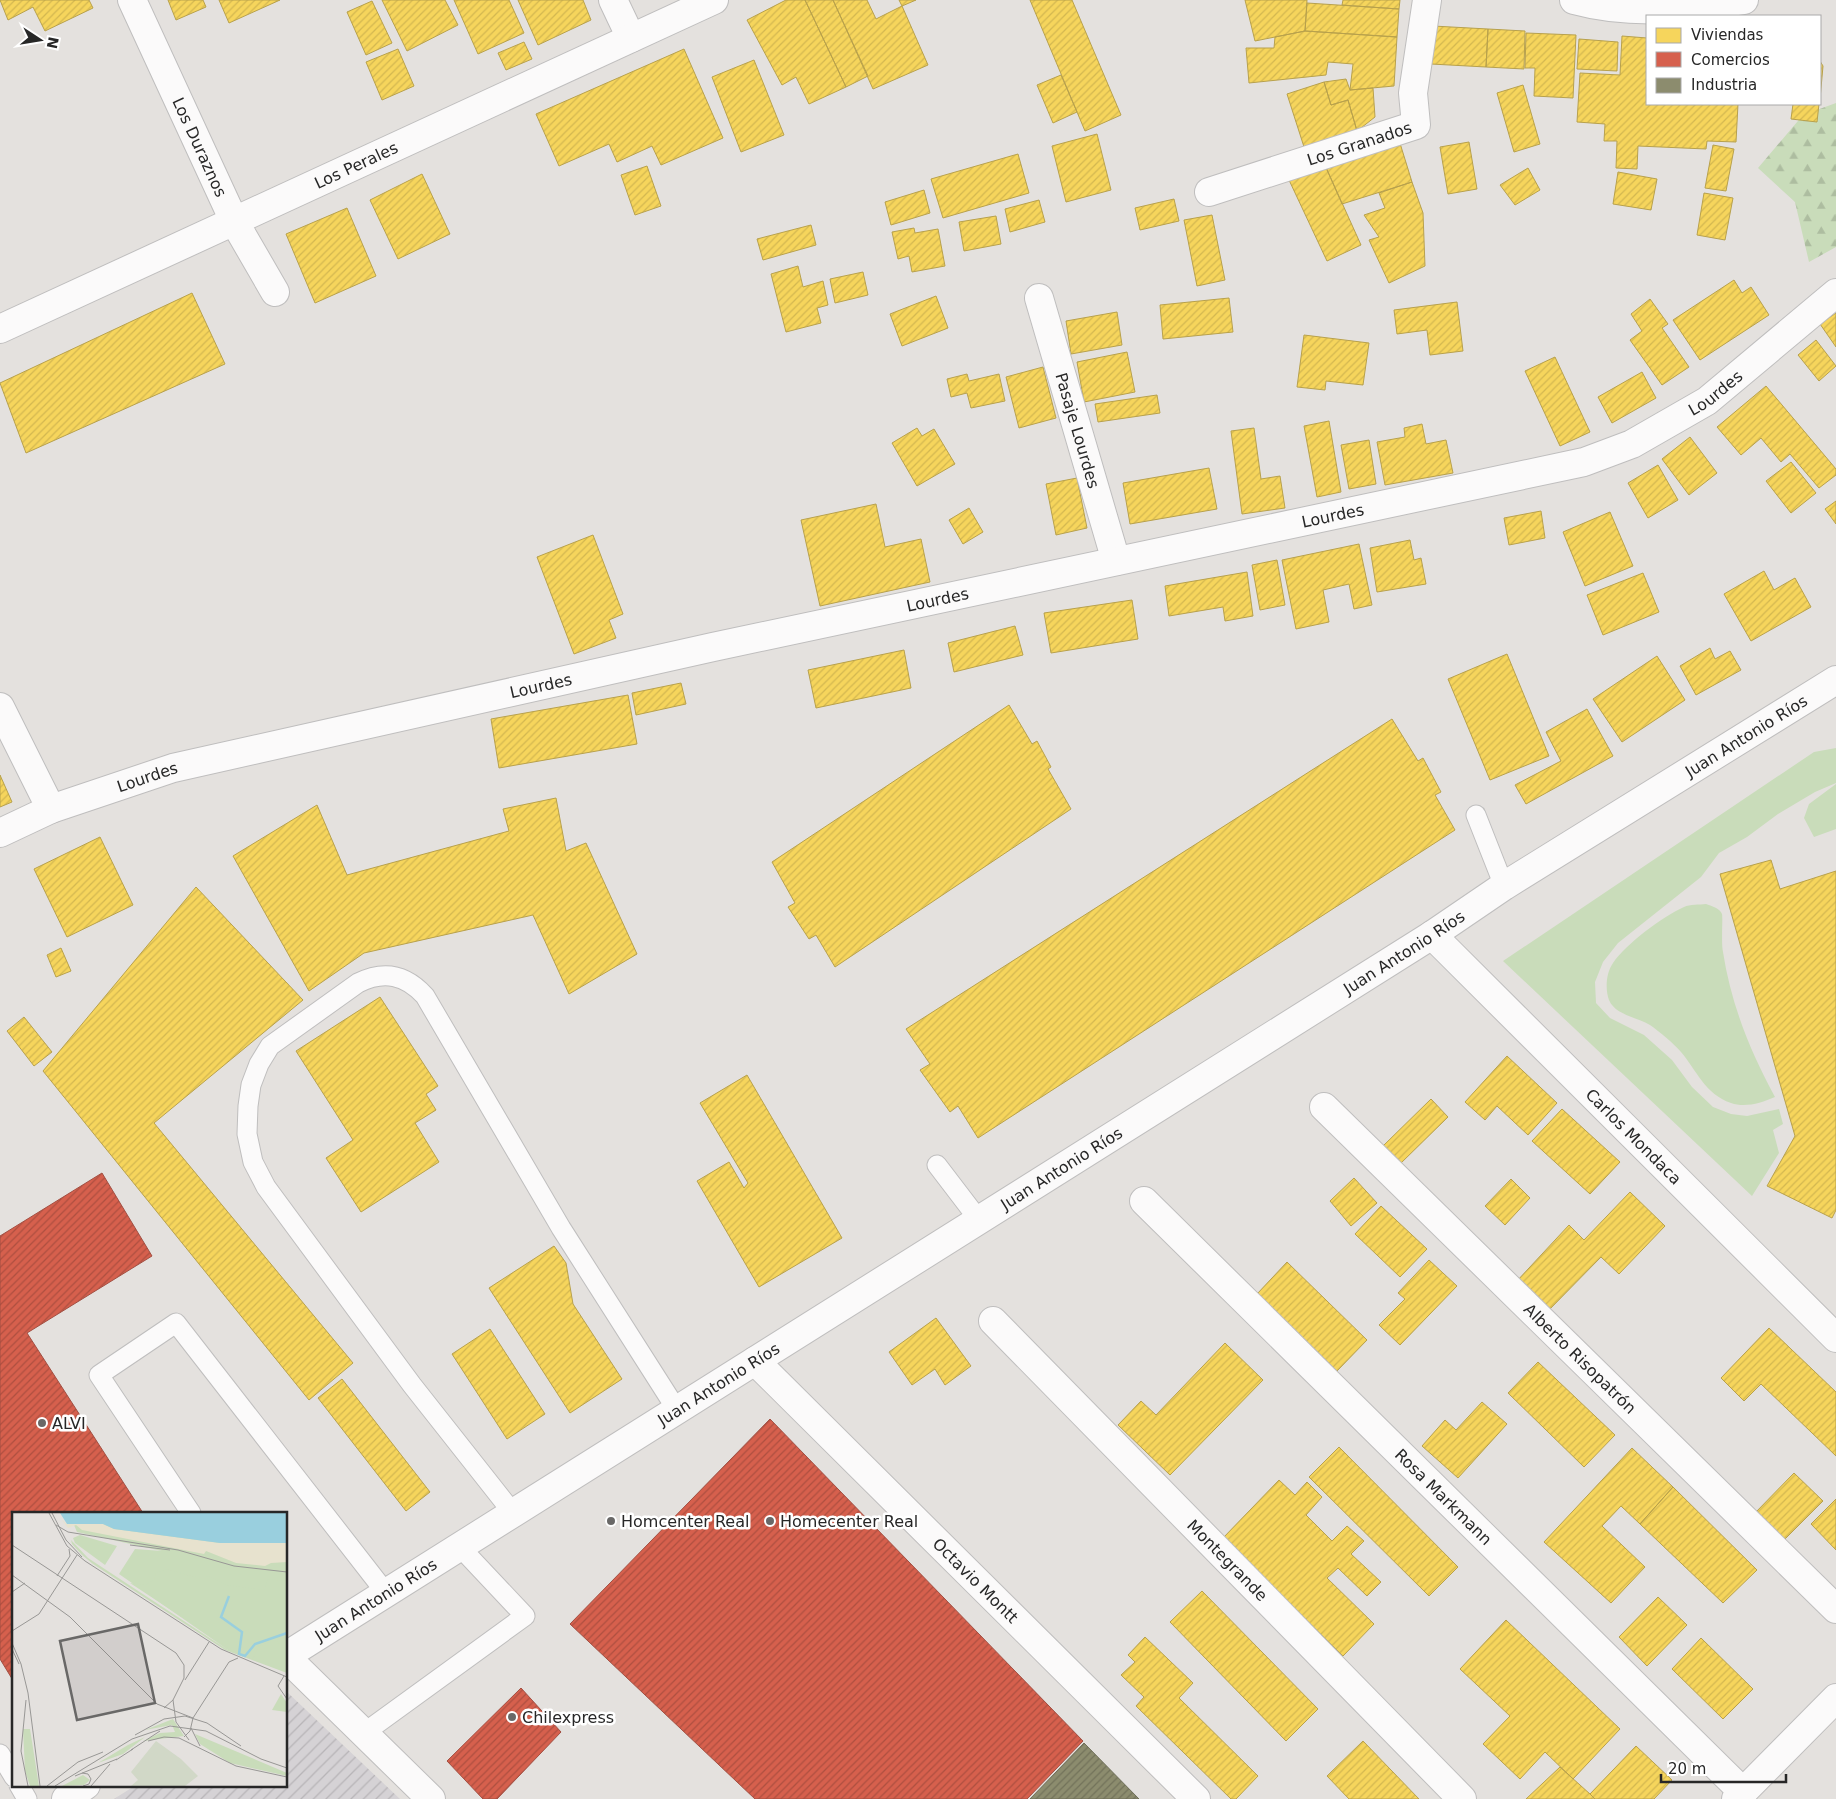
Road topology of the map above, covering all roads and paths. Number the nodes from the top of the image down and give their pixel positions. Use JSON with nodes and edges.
{"nodes":[{"id":1,"x":132,"y":0,"type":"edge"},
{"id":2,"x":614,"y":0,"type":"edge"},
{"id":3,"x":714,"y":0,"type":"edge"},
{"id":4,"x":1427,"y":0,"type":"edge"},
{"id":5,"x":1574,"y":0,"type":"edge"},
{"id":6,"x":1744,"y":0,"type":"edge"},
{"id":7,"x":631,"y":38,"type":"junction"},
{"id":8,"x":1209,"y":192,"type":"dead end"},
{"id":9,"x":234,"y":222,"type":"junction"},
{"id":10,"x":275,"y":292,"type":"dead end"},
{"id":11,"x":1836,"y":293,"type":"edge"},
{"id":12,"x":1039,"y":298,"type":"dead end"},
{"id":13,"x":0,"y":329,"type":"edge"},
{"id":14,"x":1116,"y":561,"type":"junction"},
{"id":15,"x":1836,"y":680,"type":"edge"},
{"id":16,"x":0,"y":707,"type":"edge"},
{"id":17,"x":51,"y":809,"type":"junction"},
{"id":18,"x":1476,"y":815,"type":"dead end"},
{"id":19,"x":0,"y":833,"type":"edge"},
{"id":20,"x":1504,"y":886,"type":"junction"},
{"id":21,"x":1432,"y":936,"type":"junction"},
{"id":22,"x":1324,"y":1107,"type":"dead end"},
{"id":23,"x":937,"y":1165,"type":"dead end"},
{"id":24,"x":1144,"y":1201,"type":"dead end"},
{"id":25,"x":979,"y":1220,"type":"junction"},
{"id":26,"x":993,"y":1321,"type":"dead end"},
{"id":27,"x":1836,"y":1338,"type":"edge"},
{"id":28,"x":756,"y":1361,"type":"junction"},
{"id":29,"x":677,"y":1410,"type":"junction"},
{"id":30,"x":190,"y":1512,"type":"edge"},
{"id":31,"x":513,"y":1514,"type":"junction"},
{"id":32,"x":460,"y":1547,"type":"junction"},
{"id":33,"x":386,"y":1593,"type":"junction"},
{"id":34,"x":1836,"y":1609,"type":"edge"},
{"id":35,"x":288,"y":1655,"type":"edge"},
{"id":36,"x":288,"y":1658,"type":"edge"},
{"id":37,"x":1836,"y":1698,"type":"edge"},
{"id":38,"x":364,"y":1733,"type":"junction"},
{"id":39,"x":0,"y":1754,"type":"edge"},
{"id":40,"x":12,"y":1774,"type":"edge"},
{"id":41,"x":20,"y":1786,"type":"edge"},
{"id":42,"x":85,"y":1786,"type":"edge"},
{"id":43,"x":1739,"y":1796,"type":"edge"},
{"id":44,"x":27,"y":1799,"type":"edge"},
{"id":45,"x":66,"y":1799,"type":"edge"},
{"id":46,"x":431,"y":1799,"type":"edge"},
{"id":47,"x":1196,"y":1799,"type":"edge"},
{"id":48,"x":1462,"y":1799,"type":"edge"}],
"edges":[{"from":1,"to":9,"type":"street","name":"Los Duraznos"},
{"from":2,"to":7,"type":"street"},
{"from":3,"to":7,"type":"street","name":"Los Perales"},
{"from":4,"to":8,"type":"street","name":"Los Granados"},
{"from":5,"to":6,"type":"street"},
{"from":7,"to":9,"type":"street","name":"Los Perales"},
{"from":9,"to":10,"type":"street","name":"Los Duraznos"},
{"from":9,"to":13,"type":"street","name":"Los Perales"},
{"from":11,"to":14,"type":"street","name":"Lourdes"},
{"from":12,"to":14,"type":"street","name":"Pasaje Lourdes"},
{"from":14,"to":17,"type":"street","name":"Lourdes"},
{"from":15,"to":20,"type":"street","name":"Juan Antonio Ríos"},
{"from":16,"to":17,"type":"street"},
{"from":17,"to":19,"type":"street","name":"Lourdes"},
{"from":18,"to":20,"type":"lane"},
{"from":20,"to":21,"type":"street","name":"Juan Antonio Ríos"},
{"from":21,"to":25,"type":"street","name":"Juan Antonio Ríos"},
{"from":21,"to":27,"type":"street","name":"Carlos Mondaca"},
{"from":22,"to":34,"type":"street","name":"Alberto Risopatrón"},
{"from":23,"to":25,"type":"lane"},
{"from":24,"to":43,"type":"street","name":"Rosa Markmann"},
{"from":25,"to":28,"type":"street","name":"Juan Antonio Ríos"},
{"from":26,"to":48,"type":"street","name":"Montegrande"},
{"from":28,"to":29,"type":"street","name":"Juan Antonio Ríos"},
{"from":28,"to":47,"type":"street","name":"Octavio Montt"},
{"from":29,"to":31,"type":"street","name":"Juan Antonio Ríos"},
{"from":29,"to":31,"type":"lane"},
{"from":30,"to":33,"type":"lane"},
{"from":31,"to":32,"type":"street","name":"Juan Antonio Ríos"},
{"from":32,"to":33,"type":"street","name":"Juan Antonio Ríos"},
{"from":32,"to":38,"type":"lane"},
{"from":33,"to":35,"type":"street","name":"Juan Antonio Ríos"},
{"from":36,"to":38,"type":"street"},
{"from":37,"to":43,"type":"street"},
{"from":38,"to":46,"type":"street"},
{"from":39,"to":40,"type":"lane"},
{"from":41,"to":44,"type":"lane"},
{"from":42,"to":45,"type":"street"}]}
